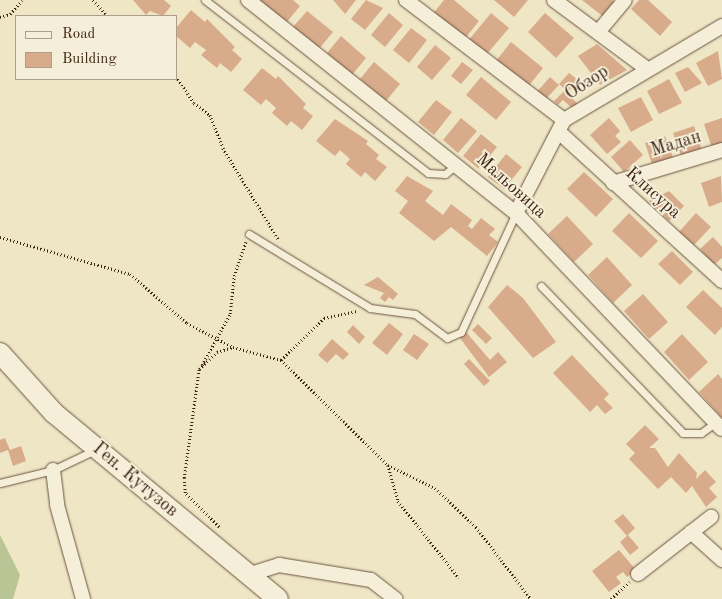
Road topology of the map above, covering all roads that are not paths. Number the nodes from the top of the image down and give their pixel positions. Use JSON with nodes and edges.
{"nodes":[{"id":1,"x":205,"y":0,"type":"edge"},
{"id":2,"x":248,"y":0,"type":"edge"},
{"id":3,"x":406,"y":0,"type":"edge"},
{"id":4,"x":554,"y":0,"type":"edge"},
{"id":5,"x":625,"y":0,"type":"edge"},
{"id":6,"x":722,"y":26,"type":"edge"},
{"id":7,"x":599,"y":31,"type":"junction"},
{"id":8,"x":646,"y":68,"type":"junction"},
{"id":9,"x":561,"y":126,"type":"junction"},
{"id":10,"x":722,"y":150,"type":"edge"},
{"id":11,"x":458,"y":163,"type":"junction"},
{"id":12,"x":612,"y":182,"type":"junction"},
{"id":13,"x":516,"y":213,"type":"junction"},
{"id":14,"x":249,"y":234,"type":"road end"},
{"id":15,"x":722,"y":281,"type":"edge"},
{"id":16,"x":541,"y":286,"type":"dead end"},
{"id":17,"x":0,"y":353,"type":"edge"},
{"id":18,"x":719,"y":425,"type":"edge"},
{"id":19,"x":98,"y":449,"type":"junction"},
{"id":20,"x":53,"y":470,"type":"junction"},
{"id":21,"x":0,"y":483,"type":"edge"},
{"id":22,"x":711,"y":517,"type":"dead end"},
{"id":23,"x":691,"y":532,"type":"junction"},
{"id":24,"x":722,"y":560,"type":"edge"},
{"id":25,"x":248,"y":574,"type":"junction"},
{"id":26,"x":638,"y":574,"type":"road end"},
{"id":27,"x":83,"y":599,"type":"edge"},
{"id":28,"x":278,"y":599,"type":"edge"},
{"id":29,"x":395,"y":599,"type":"edge"}],
"edges":[{"from":1,"to":11,"type":"lane"},
{"from":2,"to":11,"type":"street","name":"Мальовица"},
{"from":3,"to":9,"type":"street","name":"Клисура"},
{"from":4,"to":7,"type":"street"},
{"from":5,"to":7,"type":"street"},
{"from":6,"to":8,"type":"street","name":"Обзор"},
{"from":7,"to":8,"type":"street"},
{"from":8,"to":9,"type":"street","name":"Обзор"},
{"from":9,"to":12,"type":"street","name":"Клисура"},
{"from":9,"to":13,"type":"street","name":"Обзор"},
{"from":10,"to":12,"type":"street","name":"Мадан"},
{"from":11,"to":13,"type":"street","name":"Мальовица"},
{"from":12,"to":15,"type":"street","name":"Клисура"},
{"from":13,"to":14,"type":"lane"},
{"from":13,"to":18,"type":"street","name":"Мальовица"},
{"from":16,"to":18,"type":"lane"},
{"from":17,"to":19,"type":"street","name":"Ген. Кутузов"},
{"from":19,"to":20,"type":"lane"},
{"from":19,"to":25,"type":"street","name":"Ген. Кутузов"},
{"from":20,"to":21,"type":"lane"},
{"from":20,"to":27,"type":"street"},
{"from":22,"to":23,"type":"street"},
{"from":23,"to":24,"type":"street"},
{"from":23,"to":26,"type":"street"},
{"from":25,"to":28,"type":"street","name":"Ген. Кутузов"},
{"from":25,"to":29,"type":"street"}]}
